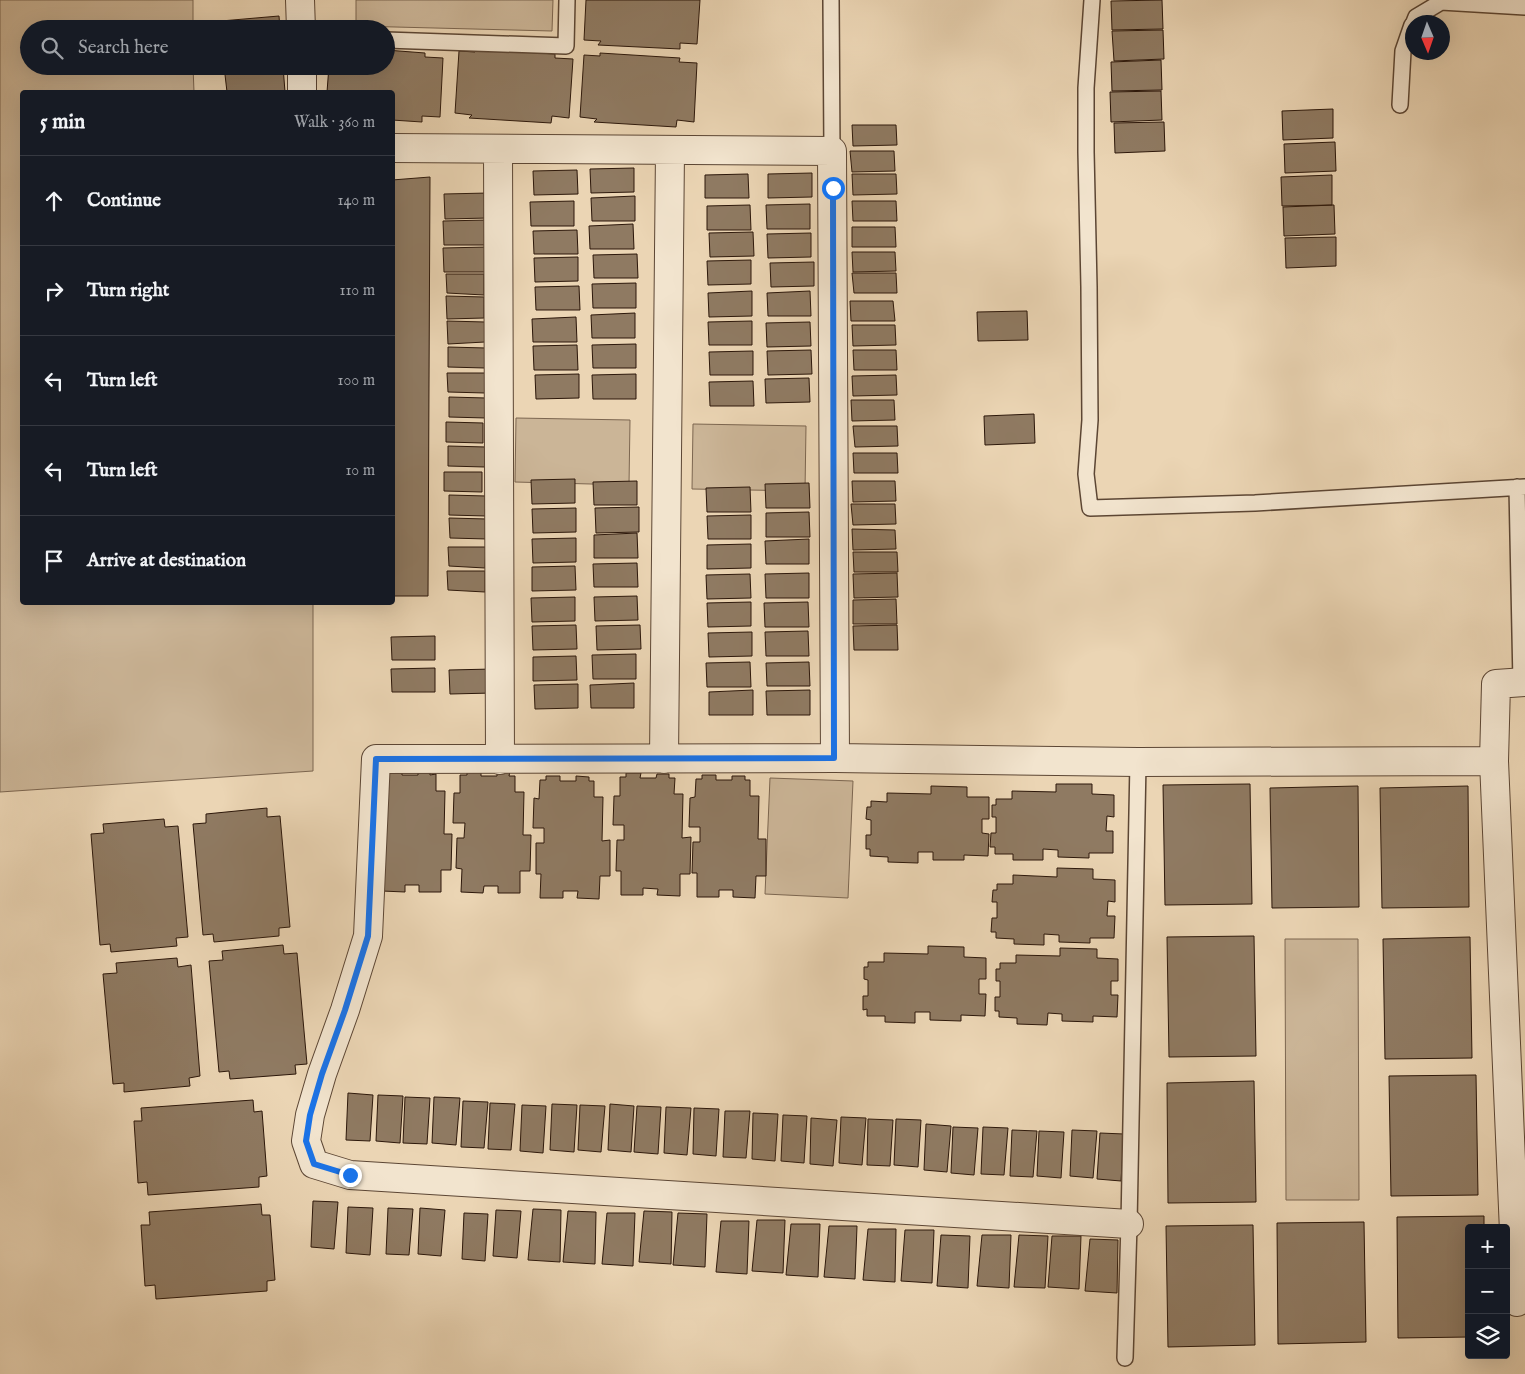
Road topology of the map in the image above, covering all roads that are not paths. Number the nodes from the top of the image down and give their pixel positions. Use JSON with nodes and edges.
{"nodes":[{"id":1,"x":300,"y":0,"type":"edge"},
{"id":2,"x":567,"y":0,"type":"edge"},
{"id":3,"x":831,"y":0,"type":"edge"},
{"id":4,"x":1092,"y":0,"type":"edge"},
{"id":5,"x":1525,"y":7,"type":"edge"},
{"id":6,"x":1419,"y":15,"type":"edge"},
{"id":7,"x":301,"y":20,"type":"edge"},
{"id":8,"x":395,"y":40,"type":"edge"},
{"id":9,"x":1405,"y":46,"type":"edge"},
{"id":10,"x":302,"y":75,"type":"edge"},
{"id":11,"x":302,"y":90,"type":"edge"},
{"id":12,"x":1400,"y":105,"type":"dead end"},
{"id":13,"x":395,"y":148,"type":"edge"},
{"id":14,"x":498,"y":149,"type":"junction"},
{"id":15,"x":670,"y":151,"type":"junction"},
{"id":16,"x":832,"y":151,"type":"junction"},
{"id":17,"x":1521,"y":487,"type":"edge"},
{"id":18,"x":1523,"y":682,"type":"edge"},
{"id":19,"x":664,"y":758,"type":"junction"},
{"id":20,"x":834,"y":758,"type":"junction"},
{"id":21,"x":500,"y":760,"type":"junction"},
{"id":22,"x":1494,"y":761,"type":"junction"},
{"id":23,"x":1138,"y":762,"type":"junction"},
{"id":24,"x":1129,"y":1224,"type":"junction"},
{"id":25,"x":1517,"y":1302,"type":"dead end"},
{"id":26,"x":1125,"y":1358,"type":"dead end"}],
"edges":[{"from":1,"to":7,"type":"street"},
{"from":2,"to":8,"type":"lane"},
{"from":3,"to":16,"type":"lane"},
{"from":4,"to":17,"type":"lane"},
{"from":5,"to":6,"type":"lane"},
{"from":9,"to":12,"type":"lane"},
{"from":10,"to":11,"type":"street"},
{"from":13,"to":14,"type":"street"},
{"from":14,"to":15,"type":"street"},
{"from":14,"to":21,"type":"street"},
{"from":15,"to":16,"type":"street"},
{"from":15,"to":19,"type":"street"},
{"from":16,"to":20,"type":"street"},
{"from":17,"to":18,"type":"lane"},
{"from":18,"to":22,"type":"street"},
{"from":19,"to":20,"type":"street"},
{"from":19,"to":21,"type":"street"},
{"from":20,"to":23,"type":"street"},
{"from":21,"to":24,"type":"street"},
{"from":22,"to":23,"type":"street"},
{"from":22,"to":25,"type":"street"},
{"from":23,"to":24,"type":"lane"},
{"from":24,"to":26,"type":"lane"}]}
